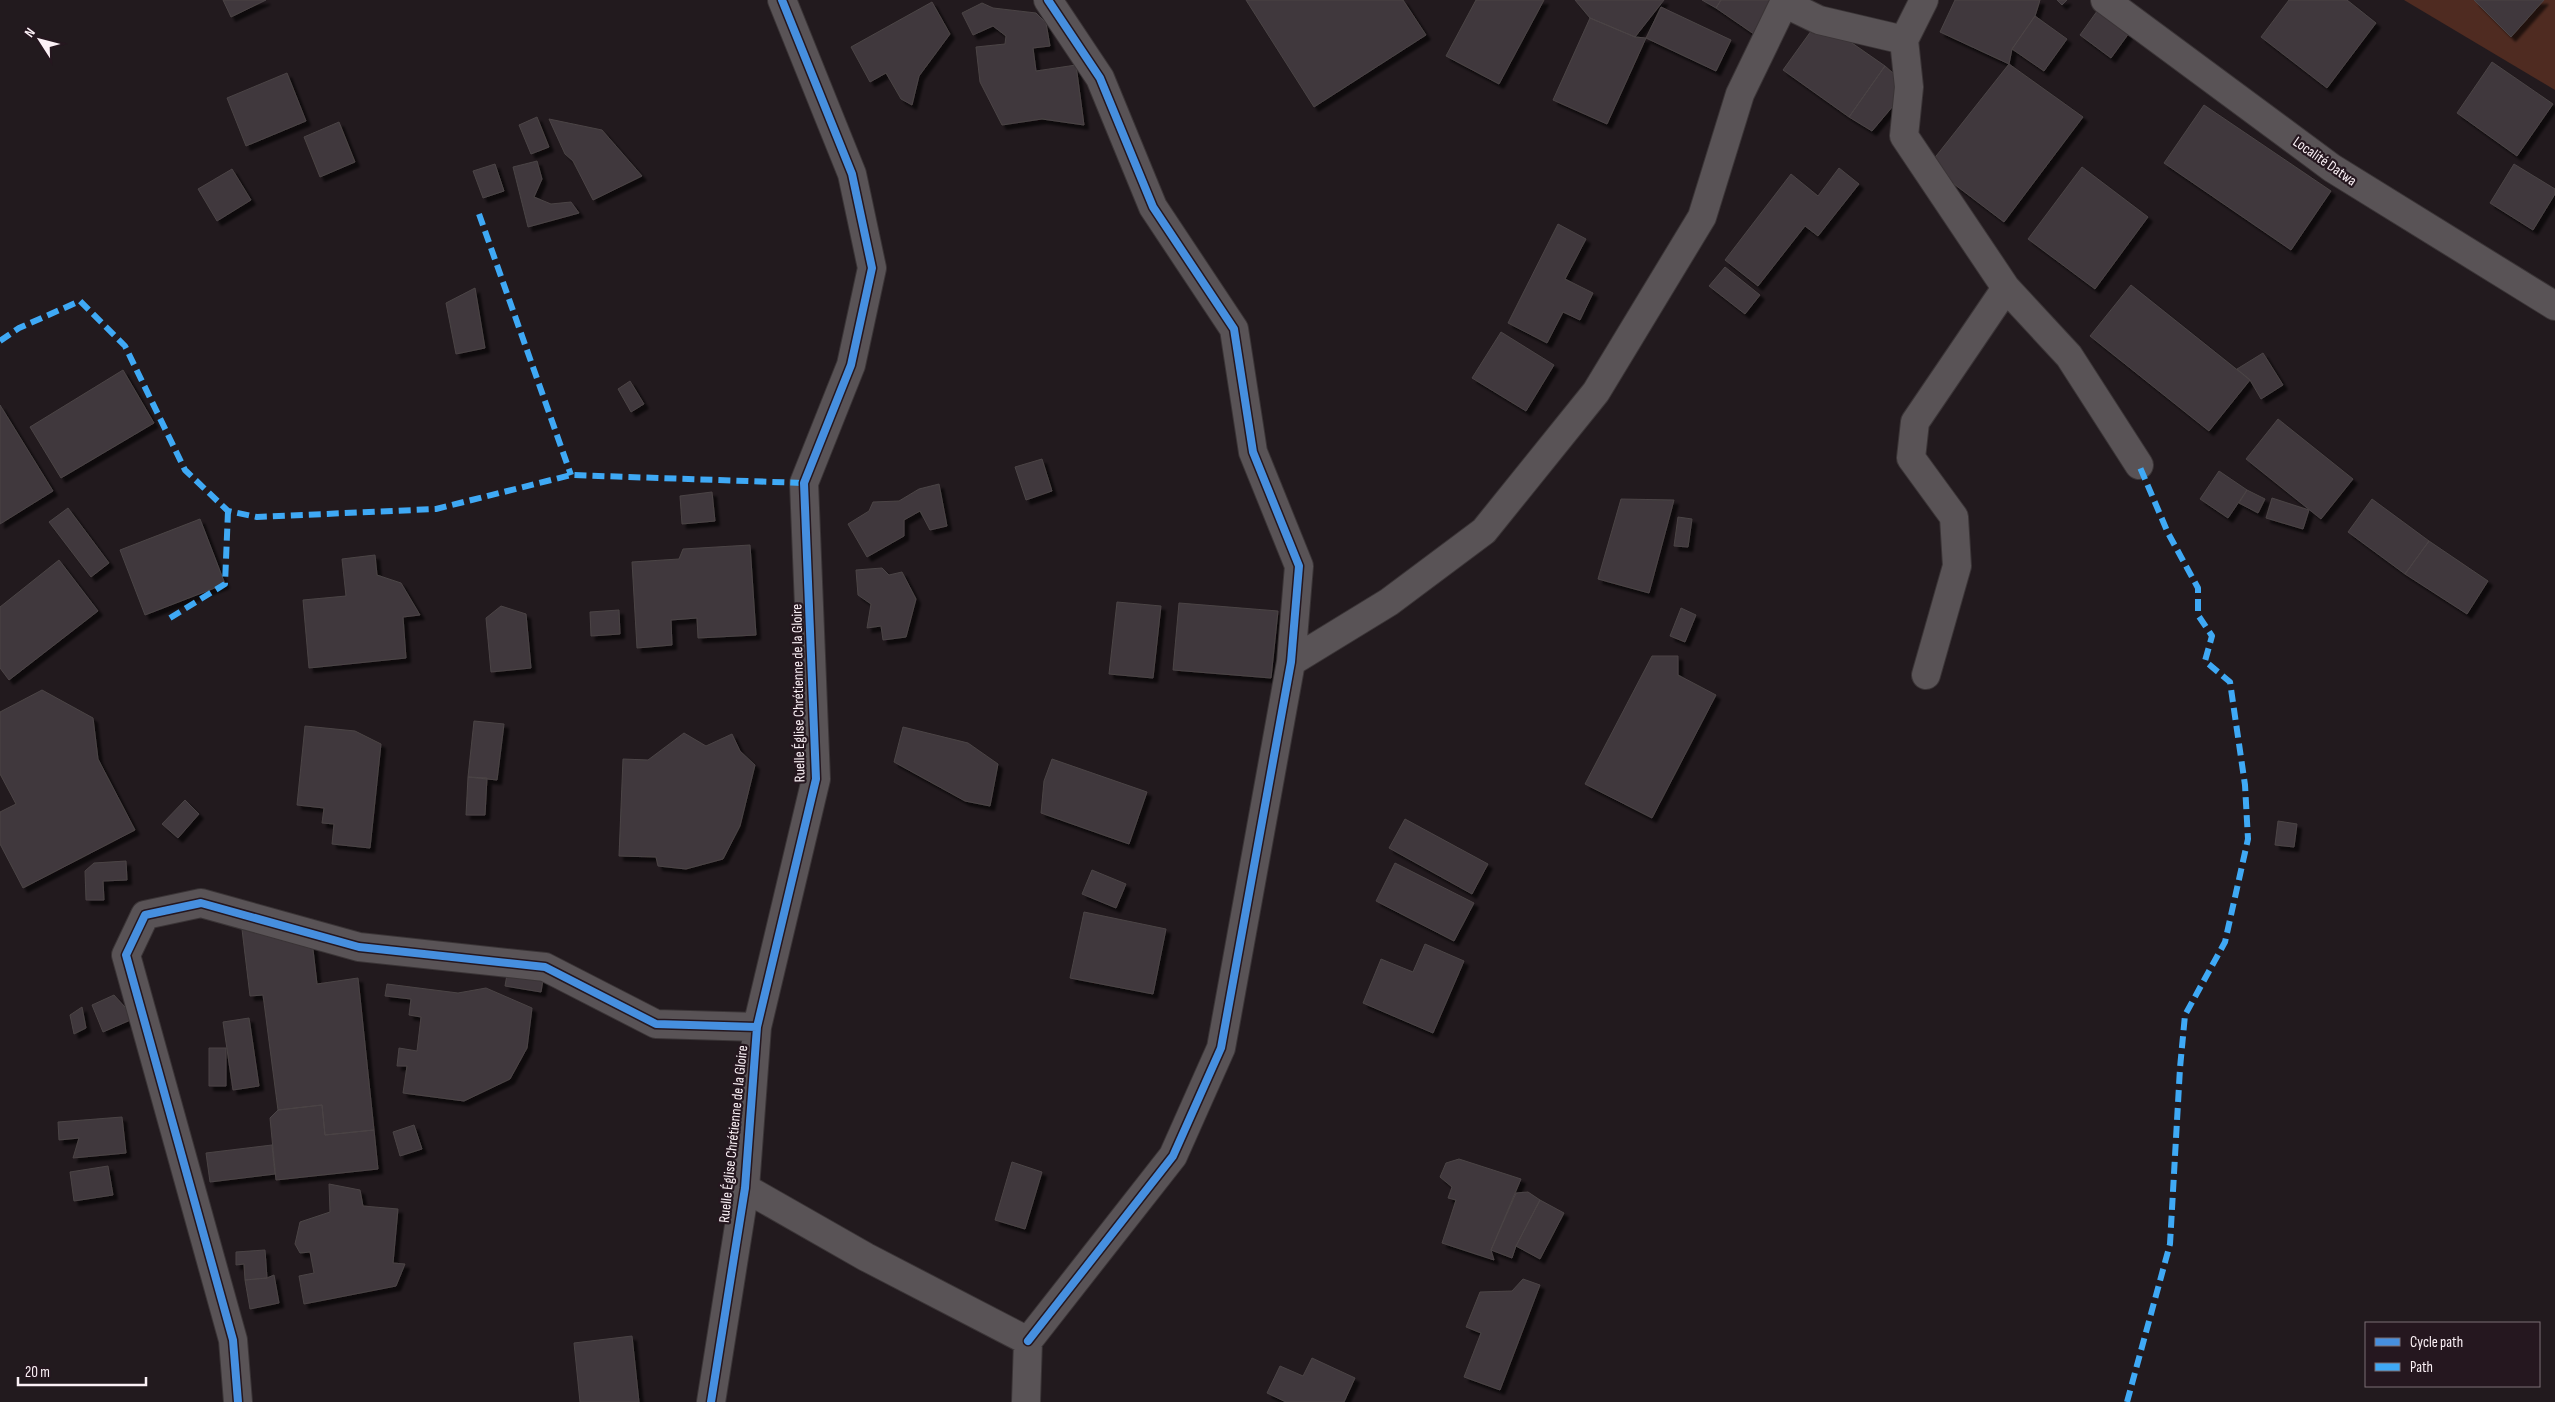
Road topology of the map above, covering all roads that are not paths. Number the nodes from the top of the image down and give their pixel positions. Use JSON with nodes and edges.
{"nodes":[{"id":1,"x":782,"y":0,"type":"edge"},
{"id":2,"x":1048,"y":0,"type":"edge"},
{"id":3,"x":1924,"y":0,"type":"edge"},
{"id":4,"x":2105,"y":0,"type":"edge"},
{"id":5,"x":1904,"y":40,"type":"junction"},
{"id":6,"x":2006,"y":288,"type":"junction"},
{"id":7,"x":2555,"y":306,"type":"edge"},
{"id":8,"x":2139,"y":465,"type":"dead end"},
{"id":9,"x":1292,"y":662,"type":"junction"},
{"id":10,"x":1926,"y":675,"type":"dead end"},
{"id":11,"x":757,"y":1027,"type":"junction"},
{"id":12,"x":745,"y":1188,"type":"junction"},
{"id":13,"x":1028,"y":1341,"type":"junction"},
{"id":14,"x":238,"y":1402,"type":"edge"},
{"id":15,"x":711,"y":1402,"type":"edge"},
{"id":16,"x":1026,"y":1402,"type":"edge"}],
"edges":[{"from":1,"to":11,"type":"street","name":"Ruelle Église Chrétienne de la Gloire"},
{"from":2,"to":9,"type":"street"},
{"from":3,"to":5,"type":"street"},
{"from":4,"to":7,"type":"street","name":"Localité Datwa"},
{"from":5,"to":6,"type":"street"},
{"from":5,"to":9,"type":"street"},
{"from":6,"to":8,"type":"street"},
{"from":6,"to":10,"type":"street"},
{"from":9,"to":13,"type":"street"},
{"from":11,"to":12,"type":"street","name":"Ruelle Église Chrétienne de la Gloire"},
{"from":11,"to":14,"type":"street"},
{"from":12,"to":13,"type":"street"},
{"from":12,"to":15,"type":"street","name":"Ruelle Église Chrétienne de la Gloire"},
{"from":13,"to":16,"type":"street"}]}
